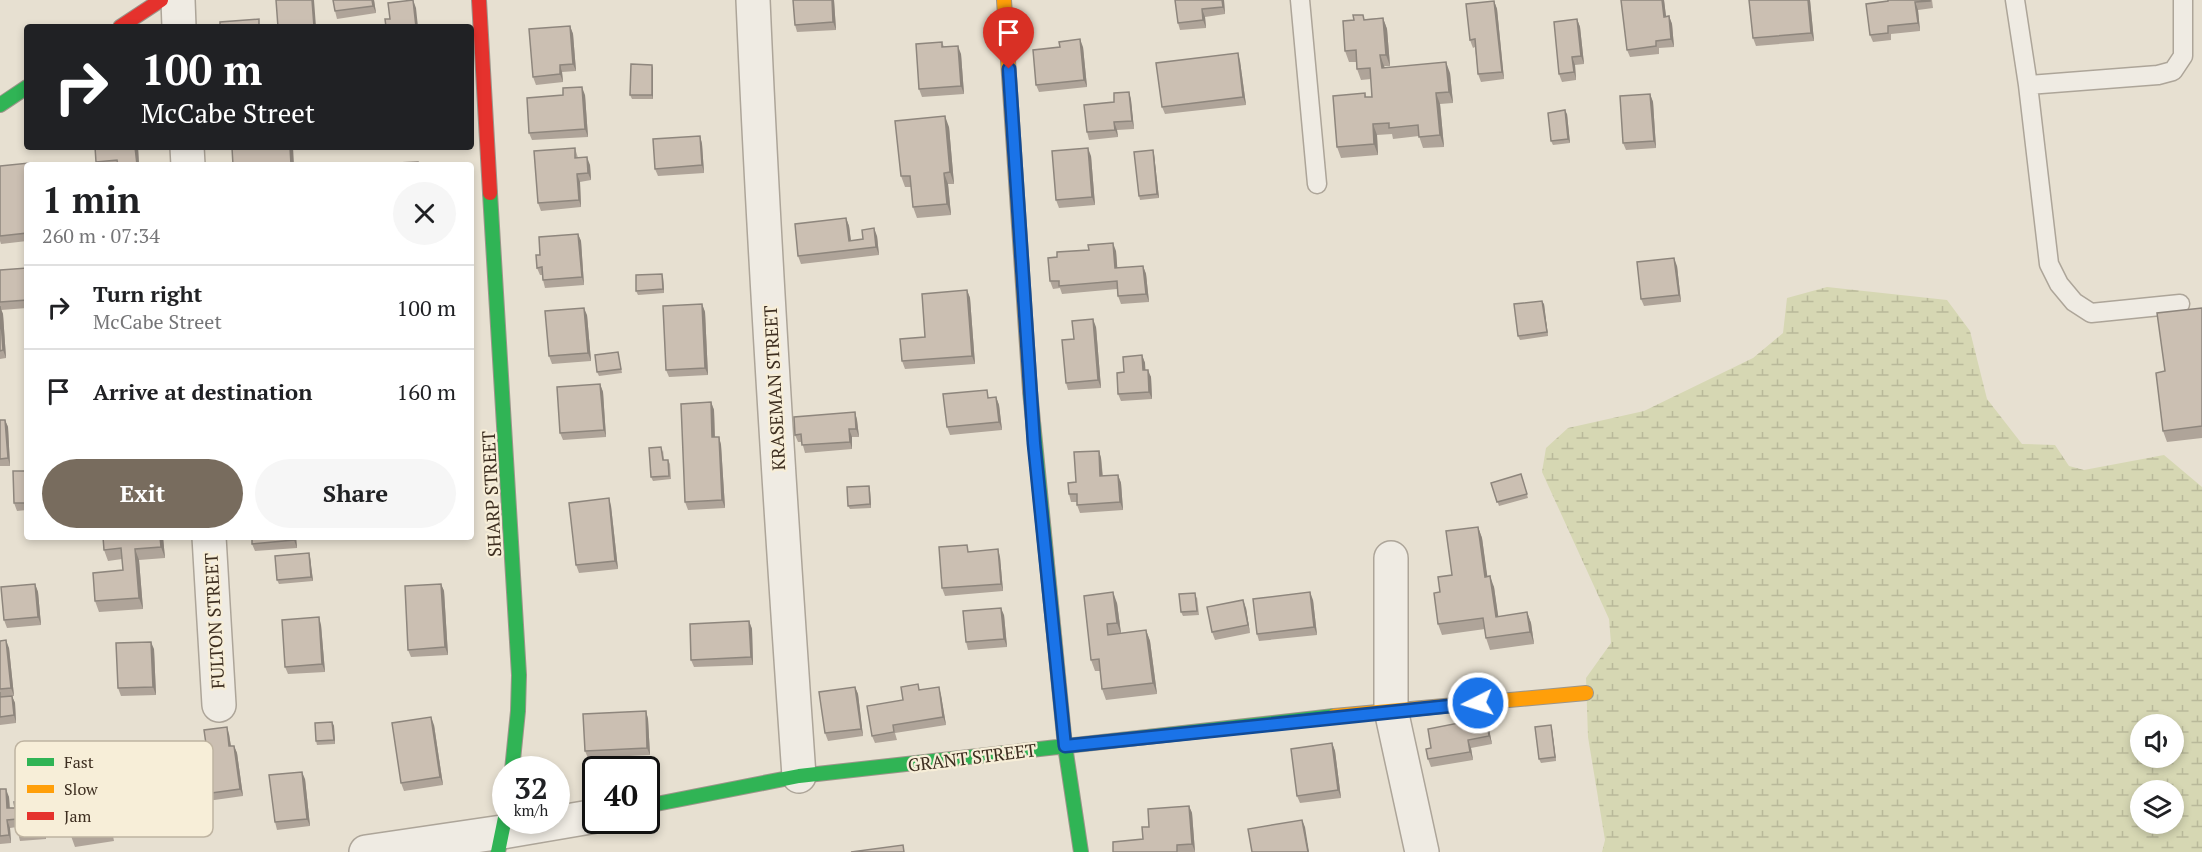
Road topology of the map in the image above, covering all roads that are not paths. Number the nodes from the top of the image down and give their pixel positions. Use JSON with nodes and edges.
{"nodes":[{"id":1,"x":161,"y":0,"type":"edge"},
{"id":2,"x":177,"y":0,"type":"edge"},
{"id":3,"x":480,"y":0,"type":"edge"},
{"id":4,"x":753,"y":0,"type":"edge"},
{"id":5,"x":1004,"y":0,"type":"edge"},
{"id":6,"x":1300,"y":0,"type":"edge"},
{"id":7,"x":2015,"y":0,"type":"edge"},
{"id":8,"x":2183,"y":0,"type":"edge"},
{"id":9,"x":125,"y":24,"type":"edge"},
{"id":10,"x":179,"y":24,"type":"edge"},
{"id":11,"x":2028,"y":85,"type":"junction"},
{"id":12,"x":24,"y":89,"type":"edge"},
{"id":13,"x":0,"y":105,"type":"edge"},
{"id":14,"x":1317,"y":184,"type":"dead end"},
{"id":15,"x":2180,"y":304,"type":"dead end"},
{"id":16,"x":209,"y":540,"type":"edge"},
{"id":17,"x":1391,"y":558,"type":"dead end"},
{"id":18,"x":1586,"y":693,"type":"dead end"},
{"id":19,"x":219,"y":705,"type":"dead end"},
{"id":20,"x":1391,"y":710,"type":"junction"},
{"id":21,"x":1065,"y":746,"type":"junction"},
{"id":22,"x":513,"y":756,"type":"edge"},
{"id":23,"x":799,"y":776,"type":"junction"},
{"id":24,"x":660,"y":803,"type":"edge"},
{"id":25,"x":495,"y":834,"type":"edge"},
{"id":26,"x":366,"y":852,"type":"edge"},
{"id":27,"x":1081,"y":852,"type":"edge"},
{"id":28,"x":1422,"y":852,"type":"edge"}],
"edges":[{"from":1,"to":9,"type":"street"},
{"from":2,"to":10,"type":"street"},
{"from":3,"to":22,"type":"street","name":"SHARP STREET"},
{"from":4,"to":23,"type":"street","name":"KRASEMAN STREET"},
{"from":5,"to":21,"type":"street"},
{"from":6,"to":14,"type":"lane"},
{"from":7,"to":11,"type":"lane"},
{"from":8,"to":11,"type":"lane"},
{"from":11,"to":15,"type":"lane"},
{"from":12,"to":13,"type":"street"},
{"from":16,"to":19,"type":"street","name":"FULTON STREET"},
{"from":17,"to":20,"type":"street"},
{"from":18,"to":20,"type":"street","name":"GRANT STREET"},
{"from":20,"to":21,"type":"street","name":"GRANT STREET"},
{"from":20,"to":28,"type":"street"},
{"from":21,"to":23,"type":"street","name":"GRANT STREET"},
{"from":21,"to":27,"type":"street"},
{"from":23,"to":24,"type":"street","name":"GRANT STREET"},
{"from":25,"to":26,"type":"street"}]}
